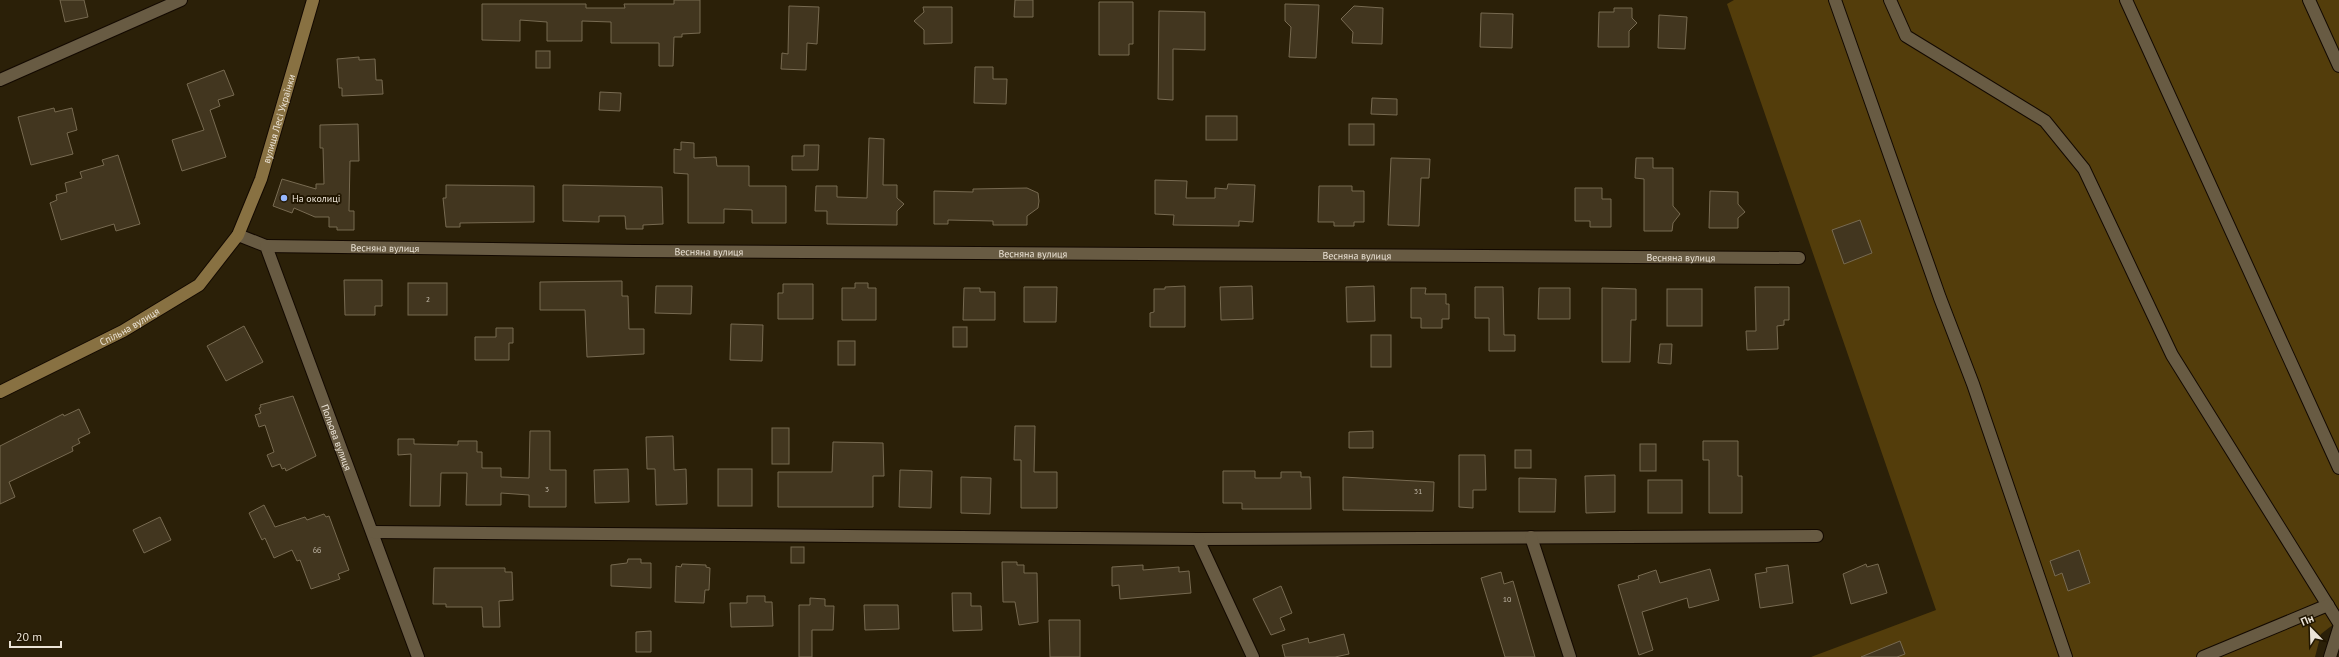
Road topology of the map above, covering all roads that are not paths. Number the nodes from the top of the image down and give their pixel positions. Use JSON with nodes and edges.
{"nodes":[{"id":1,"x":181,"y":0,"type":"edge"},
{"id":2,"x":313,"y":0,"type":"edge"},
{"id":3,"x":1835,"y":0,"type":"edge"},
{"id":4,"x":1890,"y":0,"type":"edge"},
{"id":5,"x":2126,"y":0,"type":"edge"},
{"id":6,"x":2309,"y":0,"type":"edge"},
{"id":7,"x":2339,"y":66,"type":"edge"},
{"id":8,"x":0,"y":80,"type":"edge"},
{"id":9,"x":238,"y":234,"type":"junction"},
{"id":10,"x":266,"y":246,"type":"junction"},
{"id":11,"x":1799,"y":258,"type":"dead end"},
{"id":12,"x":0,"y":392,"type":"edge"},
{"id":13,"x":2339,"y":468,"type":"edge"},
{"id":14,"x":373,"y":532,"type":"junction"},
{"id":15,"x":1817,"y":536,"type":"dead end"},
{"id":16,"x":1531,"y":537,"type":"junction"},
{"id":17,"x":1198,"y":539,"type":"junction"},
{"id":18,"x":2328,"y":605,"type":"junction"},
{"id":19,"x":2339,"y":623,"type":"edge"},
{"id":20,"x":2339,"y":628,"type":"edge"},
{"id":21,"x":418,"y":657,"type":"edge"},
{"id":22,"x":1253,"y":657,"type":"edge"},
{"id":23,"x":1570,"y":657,"type":"edge"},
{"id":24,"x":2066,"y":657,"type":"edge"},
{"id":25,"x":2203,"y":657,"type":"edge"},
{"id":26,"x":2330,"y":657,"type":"edge"}],
"edges":[{"from":1,"to":8,"type":"street"},
{"from":2,"to":9,"type":"street","name":"вулиця Лесі Українки"},
{"from":3,"to":24,"type":"street"},
{"from":4,"to":18,"type":"street"},
{"from":5,"to":13,"type":"street"},
{"from":6,"to":7,"type":"street"},
{"from":9,"to":10,"type":"street"},
{"from":9,"to":12,"type":"street","name":"Спільна вулиця"},
{"from":10,"to":11,"type":"street","name":"Весняна вулиця"},
{"from":10,"to":14,"type":"street","name":"Польова вулиця"},
{"from":14,"to":17,"type":"street"},
{"from":14,"to":21,"type":"street","name":"Польова вулиця"},
{"from":15,"to":16,"type":"street"},
{"from":16,"to":17,"type":"street"},
{"from":16,"to":23,"type":"street"},
{"from":17,"to":22,"type":"street"},
{"from":18,"to":19,"type":"street"},
{"from":18,"to":25,"type":"street"},
{"from":20,"to":26,"type":"street"}]}
